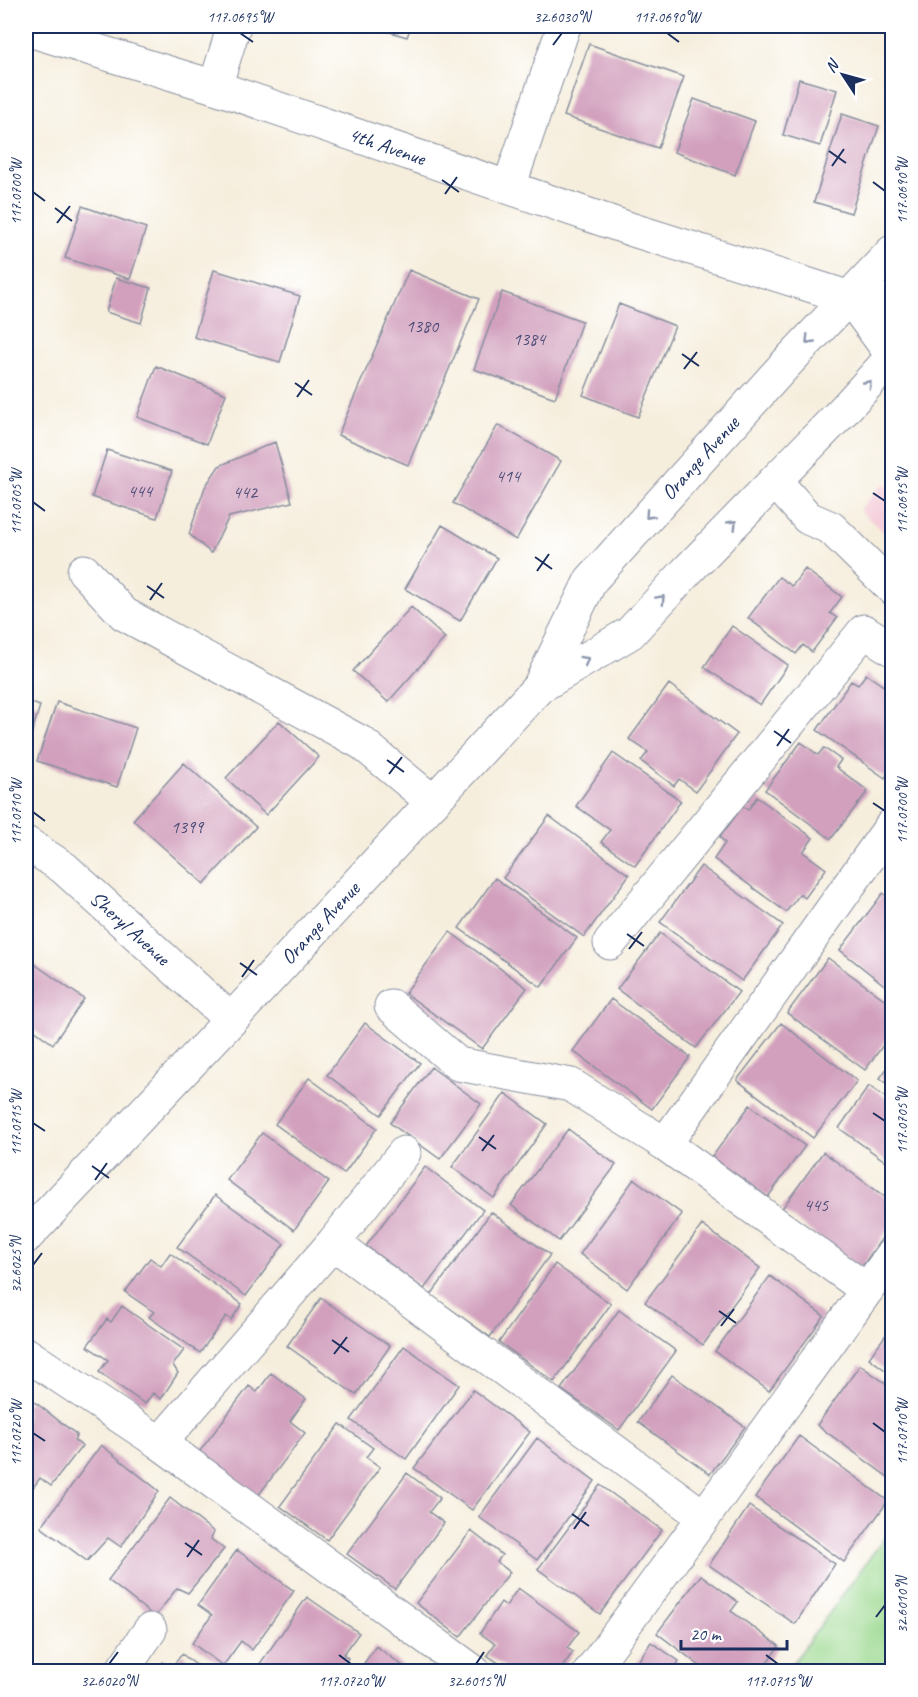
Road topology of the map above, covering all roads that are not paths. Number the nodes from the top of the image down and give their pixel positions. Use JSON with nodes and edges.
{"nodes":[{"id":1,"x":234,"y":26,"type":"edge"},
{"id":2,"x":564,"y":26,"type":"edge"},
{"id":3,"x":26,"y":29,"type":"edge"},
{"id":4,"x":214,"y":87,"type":"junction"},
{"id":5,"x":509,"y":187,"type":"junction"},
{"id":6,"x":892,"y":252,"type":"edge"},
{"id":7,"x":850,"y":298,"type":"junction"},
{"id":8,"x":892,"y":301,"type":"edge"},
{"id":9,"x":892,"y":356,"type":"edge"},
{"id":10,"x":775,"y":481,"type":"junction"},
{"id":11,"x":84,"y":571,"type":"dead end"},
{"id":12,"x":892,"y":588,"type":"edge"},
{"id":13,"x":892,"y":649,"type":"edge"},
{"id":14,"x":539,"y":687,"type":"junction"},
{"id":15,"x":433,"y":802,"type":"junction"},
{"id":16,"x":892,"y":825,"type":"edge"},
{"id":17,"x":26,"y":843,"type":"edge"},
{"id":18,"x":610,"y":943,"type":"dead end"},
{"id":19,"x":391,"y":1006,"type":"dead end"},
{"id":20,"x":231,"y":1020,"type":"junction"},
{"id":21,"x":665,"y":1144,"type":"junction"},
{"id":22,"x":404,"y":1153,"type":"dead end"},
{"id":23,"x":26,"y":1237,"type":"edge"},
{"id":24,"x":333,"y":1243,"type":"junction"},
{"id":25,"x":892,"y":1255,"type":"edge"},
{"id":26,"x":867,"y":1290,"type":"junction"},
{"id":27,"x":26,"y":1354,"type":"edge"},
{"id":28,"x":160,"y":1443,"type":"junction"},
{"id":29,"x":704,"y":1517,"type":"junction"},
{"id":30,"x":150,"y":1630,"type":"dead end"},
{"id":31,"x":121,"y":1671,"type":"edge"},
{"id":32,"x":474,"y":1671,"type":"edge"},
{"id":33,"x":590,"y":1671,"type":"edge"}],
"edges":[{"from":1,"to":4,"type":"main road"},
{"from":2,"to":5,"type":"main road"},
{"from":3,"to":4,"type":"main road","name":"4th Avenue"},
{"from":4,"to":5,"type":"main road","name":"4th Avenue"},
{"from":5,"to":7,"type":"main road","name":"4th Avenue"},
{"from":6,"to":7,"type":"main road","name":"Orange Avenue"},
{"from":7,"to":8,"type":"main road","name":"4th Avenue"},
{"from":7,"to":9,"type":"main road"},
{"from":7,"to":14,"type":"main road","name":"Orange Avenue","one_way":true},
{"from":10,"to":9,"type":"main road","name":"Orange Avenue","one_way":true},
{"from":10,"to":12,"type":"main road"},
{"from":14,"to":10,"type":"main road","name":"Orange Avenue","one_way":true},
{"from":11,"to":15,"type":"main road"},
{"from":13,"to":18,"type":"main road"},
{"from":14,"to":15,"type":"main road","name":"Orange Avenue"},
{"from":15,"to":20,"type":"main road","name":"Orange Avenue"},
{"from":16,"to":21,"type":"main road"},
{"from":17,"to":20,"type":"main road","name":"Sheryl Avenue"},
{"from":19,"to":21,"type":"main road"},
{"from":20,"to":23,"type":"main road","name":"Orange Avenue"},
{"from":21,"to":26,"type":"main road"},
{"from":22,"to":24,"type":"main road"},
{"from":24,"to":28,"type":"main road"},
{"from":24,"to":29,"type":"main road"},
{"from":25,"to":26,"type":"main road"},
{"from":26,"to":29,"type":"main road"},
{"from":27,"to":28,"type":"main road"},
{"from":28,"to":32,"type":"main road"},
{"from":29,"to":33,"type":"main road"},
{"from":30,"to":31,"type":"main road"}]}
